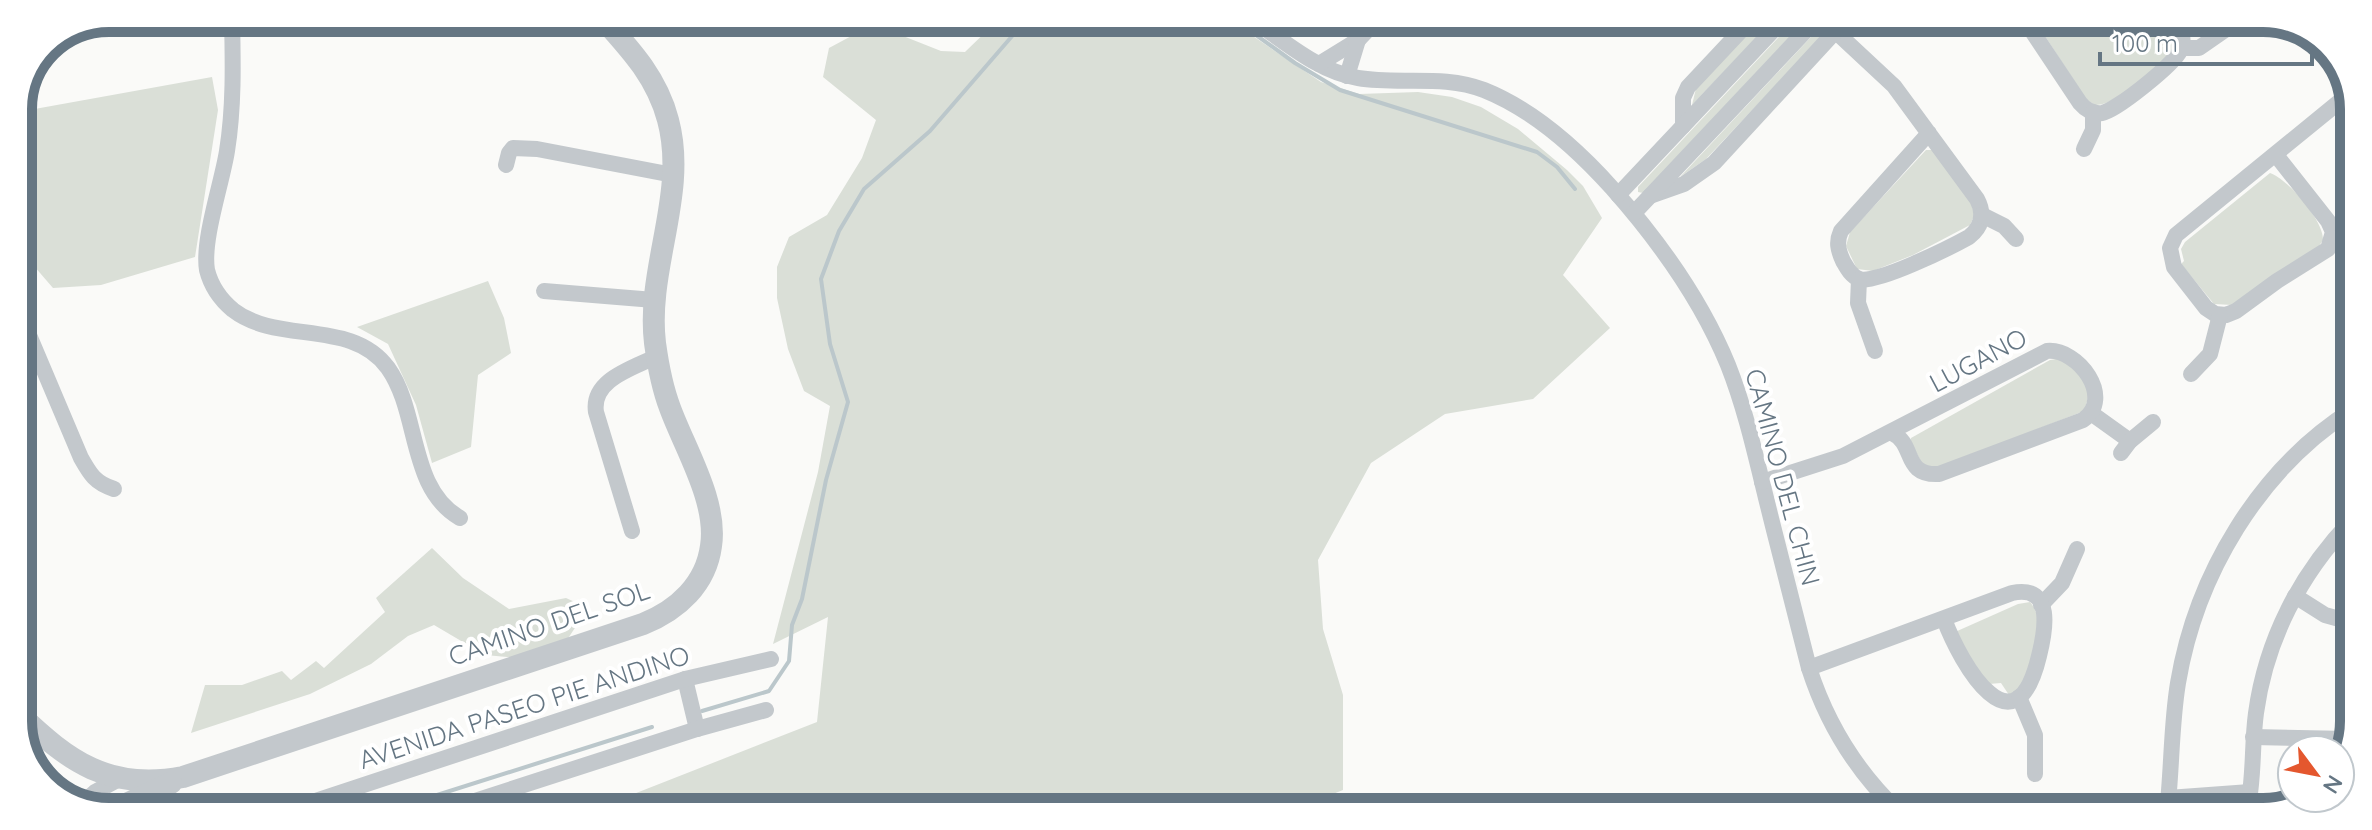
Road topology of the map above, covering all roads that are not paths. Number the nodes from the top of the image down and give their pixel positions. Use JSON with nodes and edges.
{"nodes":[{"id":1,"x":232,"y":32,"type":"edge"},
{"id":2,"x":615,"y":32,"type":"edge"},
{"id":3,"x":1271,"y":32,"type":"edge"},
{"id":4,"x":1366,"y":32,"type":"edge"},
{"id":5,"x":1740,"y":32,"type":"edge"},
{"id":6,"x":1772,"y":32,"type":"edge"},
{"id":7,"x":1805,"y":32,"type":"edge"},
{"id":8,"x":1834,"y":32,"type":"edge"},
{"id":9,"x":1845,"y":32,"type":"edge"},
{"id":10,"x":2032,"y":32,"type":"edge"},
{"id":11,"x":2038,"y":32,"type":"edge"},
{"id":12,"x":2181,"y":32,"type":"edge"},
{"id":13,"x":2222,"y":32,"type":"edge"},
{"id":14,"x":1358,"y":40,"type":"junction"},
{"id":15,"x":2038,"y":41,"type":"junction"},
{"id":16,"x":2182,"y":48,"type":"junction"},
{"id":17,"x":1319,"y":64,"type":"junction"},
{"id":18,"x":1347,"y":76,"type":"junction"},
{"id":19,"x":2340,"y":102,"type":"edge"},
{"id":20,"x":2093,"y":112,"type":"junction"},
{"id":21,"x":1683,"y":126,"type":"junction"},
{"id":22,"x":1929,"y":133,"type":"junction"},
{"id":23,"x":2084,"y":149,"type":"dead end"},
{"id":24,"x":2276,"y":155,"type":"junction"},
{"id":25,"x":506,"y":165,"type":"dead end"},
{"id":26,"x":673,"y":175,"type":"junction"},
{"id":27,"x":1618,"y":195,"type":"junction"},
{"id":28,"x":1650,"y":196,"type":"junction"},
{"id":29,"x":1634,"y":213,"type":"junction"},
{"id":30,"x":1982,"y":215,"type":"junction"},
{"id":31,"x":2333,"y":238,"type":"junction"},
{"id":32,"x":2016,"y":239,"type":"dead end"},
{"id":33,"x":2340,"y":240,"type":"edge"},
{"id":34,"x":1859,"y":279,"type":"junction"},
{"id":35,"x":544,"y":291,"type":"dead end"},
{"id":36,"x":654,"y":300,"type":"junction"},
{"id":37,"x":2220,"y":315,"type":"junction"},
{"id":38,"x":32,"y":341,"type":"edge"},
{"id":39,"x":1875,"y":351,"type":"dead end"},
{"id":40,"x":657,"y":356,"type":"junction"},
{"id":41,"x":2191,"y":374,"type":"dead end"},
{"id":42,"x":2091,"y":413,"type":"junction"},
{"id":43,"x":2340,"y":419,"type":"edge"},
{"id":44,"x":2153,"y":422,"type":"dead end"},
{"id":45,"x":1892,"y":433,"type":"junction"},
{"id":46,"x":1762,"y":482,"type":"junction"},
{"id":47,"x":114,"y":489,"type":"dead end"},
{"id":48,"x":460,"y":518,"type":"dead end"},
{"id":49,"x":632,"y":531,"type":"dead end"},
{"id":50,"x":2340,"y":533,"type":"edge"},
{"id":51,"x":2077,"y":549,"type":"dead end"},
{"id":52,"x":2295,"y":596,"type":"junction"},
{"id":53,"x":2041,"y":605,"type":"junction"},
{"id":54,"x":1944,"y":619,"type":"junction"},
{"id":55,"x":2340,"y":619,"type":"edge"},
{"id":56,"x":771,"y":659,"type":"dead end"},
{"id":57,"x":1809,"y":668,"type":"junction"},
{"id":58,"x":685,"y":679,"type":"junction"},
{"id":59,"x":2019,"y":697,"type":"junction"},
{"id":60,"x":766,"y":710,"type":"dead end"},
{"id":61,"x":32,"y":727,"type":"edge"},
{"id":62,"x":697,"y":729,"type":"junction"},
{"id":63,"x":2253,"y":737,"type":"junction"},
{"id":64,"x":2276,"y":737,"type":"edge"},
{"id":65,"x":2035,"y":774,"type":"dead end"},
{"id":66,"x":183,"y":777,"type":"junction"},
{"id":67,"x":121,"y":778,"type":"junction"},
{"id":68,"x":2250,"y":792,"type":"junction"},
{"id":69,"x":91,"y":796,"type":"edge"},
{"id":70,"x":143,"y":798,"type":"edge"},
{"id":71,"x":324,"y":798,"type":"edge"},
{"id":72,"x":484,"y":798,"type":"edge"},
{"id":73,"x":1885,"y":798,"type":"edge"},
{"id":74,"x":2169,"y":798,"type":"edge"},
{"id":75,"x":2212,"y":798,"type":"edge"},
{"id":76,"x":2249,"y":798,"type":"edge"}],
"edges":[{"from":1,"to":48,"type":"street"},
{"from":2,"to":26,"type":"street","name":"CAMINO DEL SOL"},
{"from":3,"to":17,"type":"street","name":"CAMINO DEL CHIN"},
{"from":4,"to":14,"type":"street"},
{"from":5,"to":21,"type":"street"},
{"from":6,"to":21,"type":"street"},
{"from":7,"to":28,"type":"street"},
{"from":8,"to":28,"type":"street"},
{"from":9,"to":22,"type":"street"},
{"from":10,"to":15,"type":"street"},
{"from":11,"to":15,"type":"street"},
{"from":12,"to":16,"type":"street"},
{"from":13,"to":16,"type":"street"},
{"from":14,"to":17,"type":"street"},
{"from":14,"to":18,"type":"street"},
{"from":15,"to":20,"type":"street"},
{"from":16,"to":20,"type":"street"},
{"from":17,"to":18,"type":"street","name":"CAMINO DEL CHIN"},
{"from":18,"to":27,"type":"street","name":"CAMINO DEL CHIN"},
{"from":19,"to":24,"type":"street"},
{"from":20,"to":23,"type":"street"},
{"from":21,"to":27,"type":"street"},
{"from":22,"to":30,"type":"street"},
{"from":22,"to":34,"type":"street"},
{"from":24,"to":31,"type":"street"},
{"from":24,"to":37,"type":"street"},
{"from":25,"to":26,"type":"street"},
{"from":26,"to":36,"type":"street","name":"CAMINO DEL SOL"},
{"from":27,"to":29,"type":"street","name":"CAMINO DEL CHIN"},
{"from":28,"to":29,"type":"street"},
{"from":29,"to":46,"type":"street","name":"CAMINO DEL CHIN"},
{"from":30,"to":32,"type":"street"},
{"from":30,"to":34,"type":"street"},
{"from":31,"to":33,"type":"street"},
{"from":31,"to":37,"type":"street"},
{"from":34,"to":39,"type":"street"},
{"from":35,"to":36,"type":"street"},
{"from":36,"to":40,"type":"street","name":"CAMINO DEL SOL"},
{"from":37,"to":41,"type":"street"},
{"from":38,"to":47,"type":"street"},
{"from":40,"to":49,"type":"street"},
{"from":40,"to":66,"type":"street","name":"CAMINO DEL SOL"},
{"from":42,"to":44,"type":"street"},
{"from":42,"to":45,"type":"street"},
{"from":42,"to":45,"type":"street","name":"LUGANO"},
{"from":43,"to":74,"type":"street"},
{"from":45,"to":46,"type":"street","name":"LUGANO"},
{"from":46,"to":57,"type":"street","name":"CAMINO DEL CHIN"},
{"from":50,"to":52,"type":"street"},
{"from":51,"to":53,"type":"street"},
{"from":52,"to":55,"type":"street"},
{"from":52,"to":63,"type":"street"},
{"from":53,"to":54,"type":"street"},
{"from":53,"to":59,"type":"street"},
{"from":54,"to":57,"type":"street"},
{"from":54,"to":59,"type":"street"},
{"from":56,"to":58,"type":"street","name":"AVENIDA PASEO PIE ANDINO"},
{"from":57,"to":73,"type":"street","name":"CAMINO DEL CHIN"},
{"from":58,"to":62,"type":"street"},
{"from":58,"to":71,"type":"street","name":"AVENIDA PASEO PIE ANDINO"},
{"from":59,"to":65,"type":"street"},
{"from":60,"to":62,"type":"street"},
{"from":61,"to":67,"type":"street","name":"CAMINO DEL SOL"},
{"from":62,"to":72,"type":"street"},
{"from":63,"to":64,"type":"street"},
{"from":63,"to":68,"type":"street"},
{"from":66,"to":67,"type":"street","name":"CAMINO DEL SOL"},
{"from":66,"to":70,"type":"street","name":"CAMINO DEL SOL"},
{"from":67,"to":69,"type":"street"},
{"from":68,"to":75,"type":"street"},
{"from":68,"to":76,"type":"street"}]}
